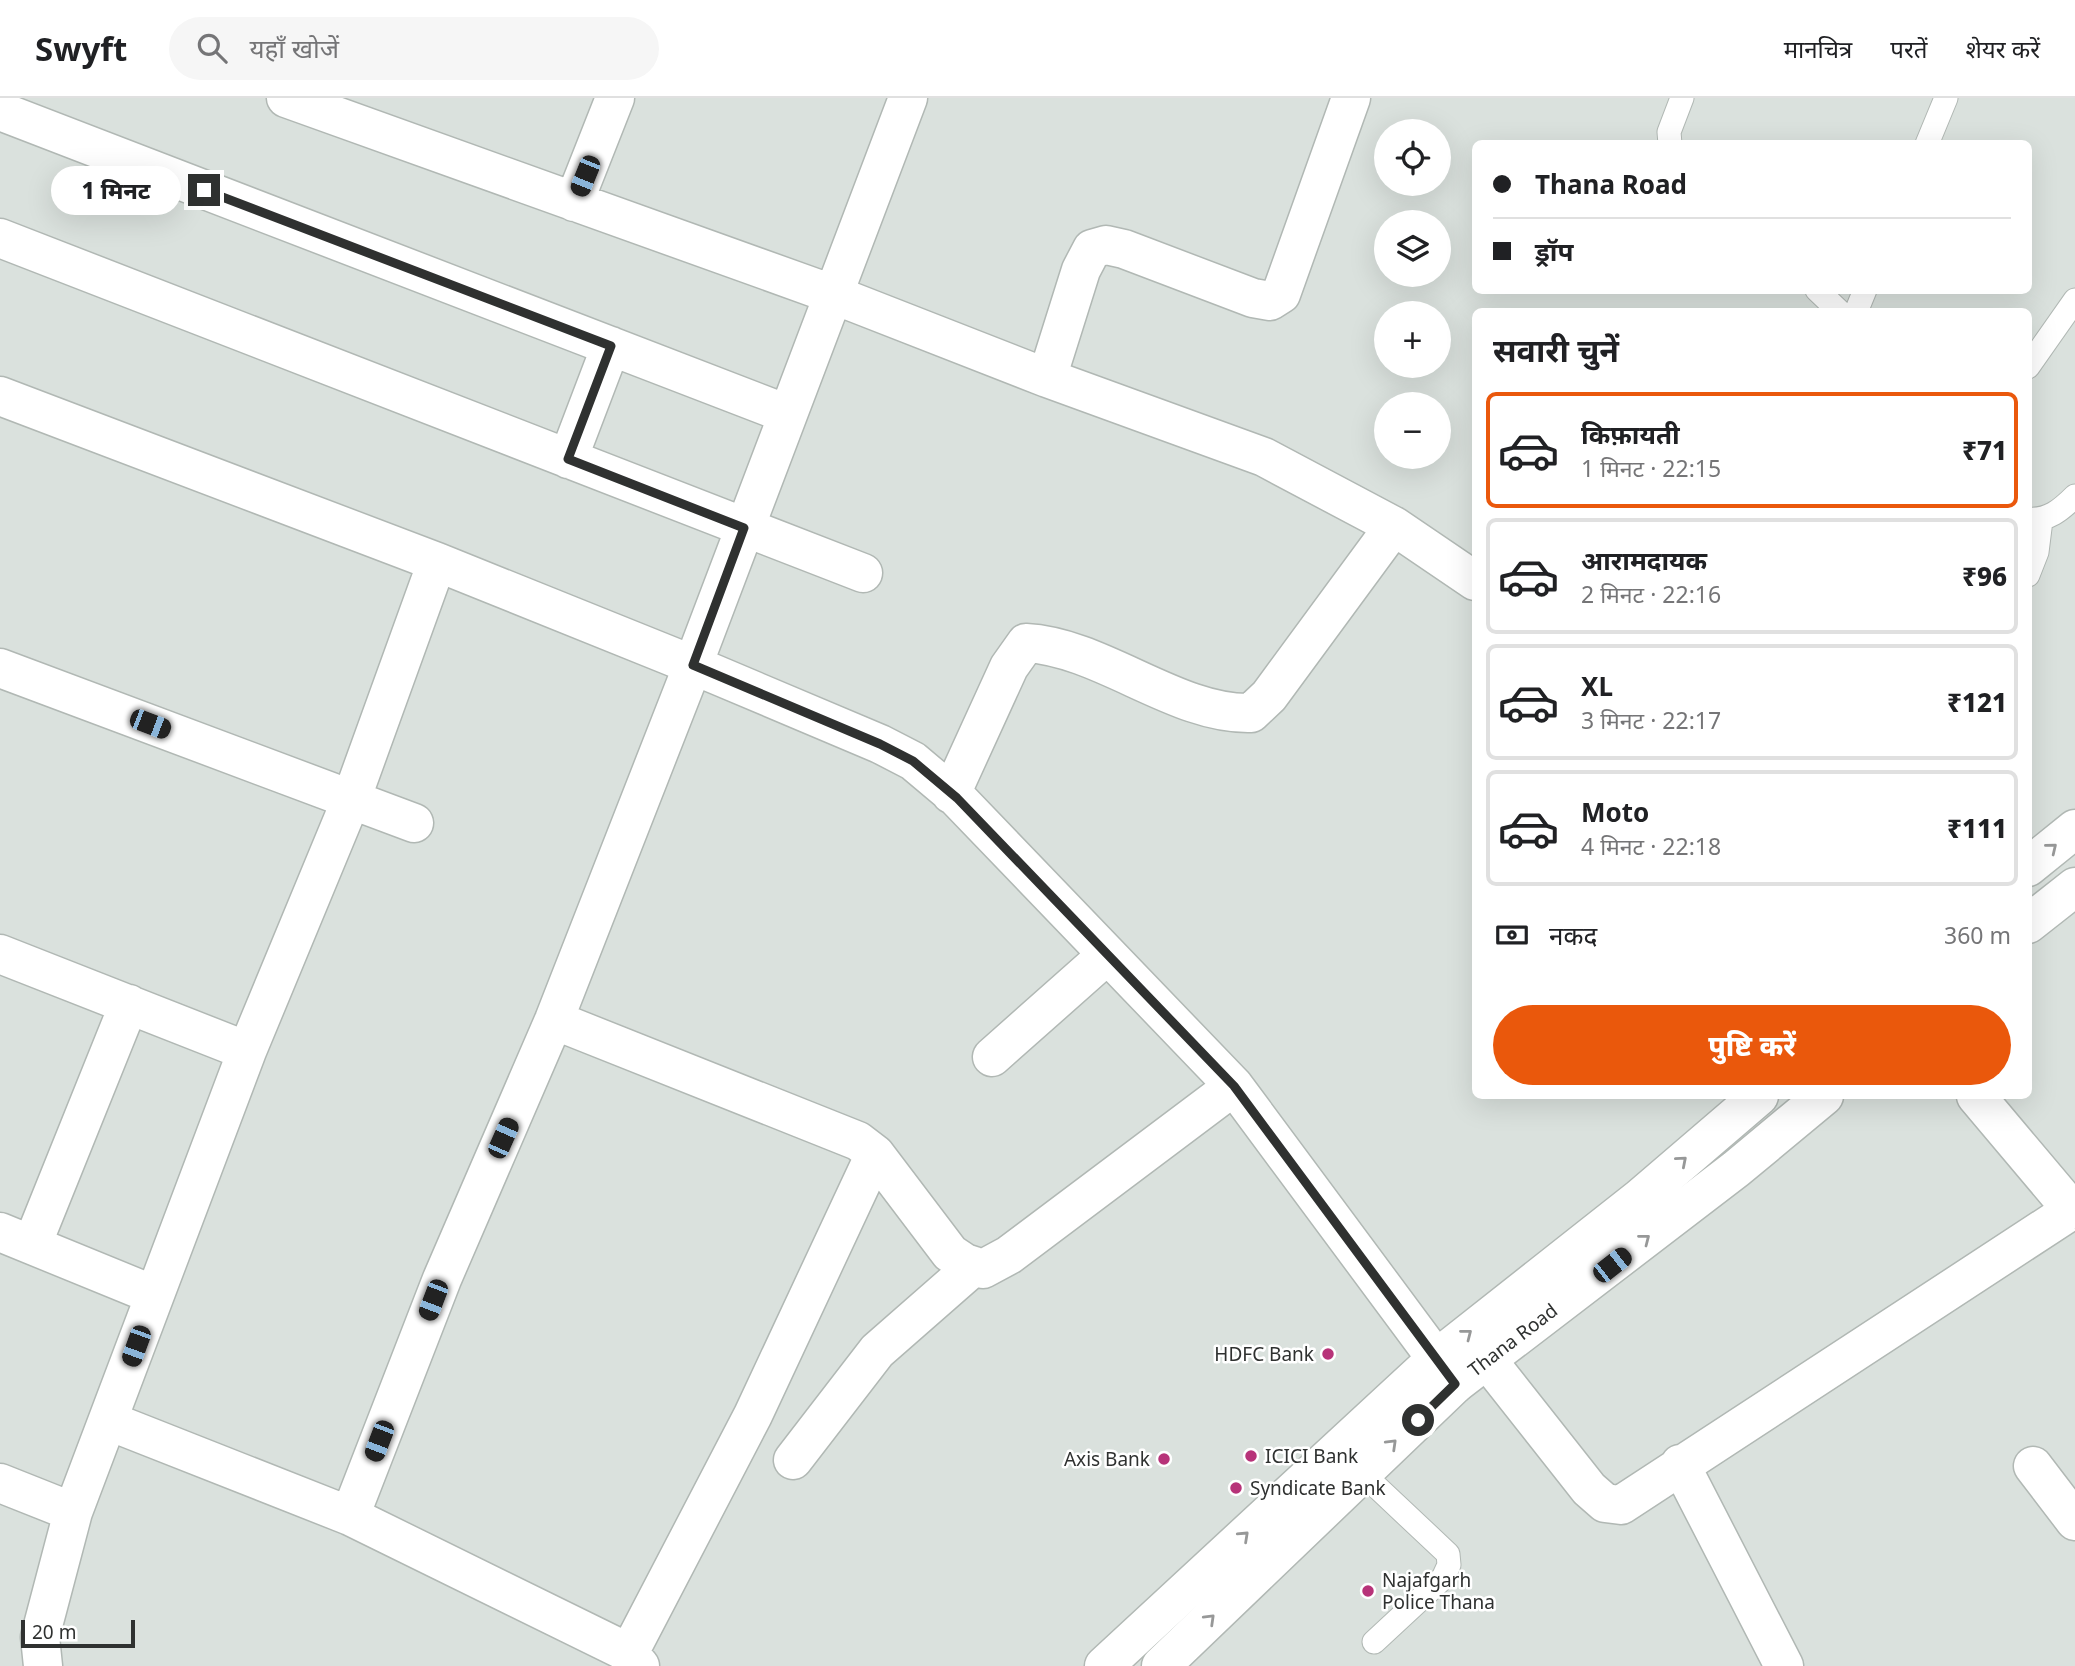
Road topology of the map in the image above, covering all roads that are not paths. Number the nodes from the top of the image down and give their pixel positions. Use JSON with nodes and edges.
{"nodes":[{"id":1,"x":286,"y":98,"type":"edge"},
{"id":2,"x":615,"y":98,"type":"edge"},
{"id":3,"x":908,"y":98,"type":"edge"},
{"id":4,"x":1350,"y":98,"type":"edge"},
{"id":5,"x":1682,"y":98,"type":"edge"},
{"id":6,"x":1946,"y":98,"type":"edge"},
{"id":7,"x":342,"y":108,"type":"edge"},
{"id":8,"x":0,"y":111,"type":"edge"},
{"id":9,"x":1670,"y":140,"type":"edge"},
{"id":10,"x":1929,"y":140,"type":"edge"},
{"id":11,"x":574,"y":202,"type":"junction"},
{"id":12,"x":0,"y":239,"type":"edge"},
{"id":13,"x":832,"y":294,"type":"junction"},
{"id":14,"x":1821,"y":294,"type":"edge"},
{"id":15,"x":2075,"y":300,"type":"edge"},
{"id":16,"x":1836,"y":308,"type":"edge"},
{"id":17,"x":611,"y":346,"type":"junction"},
{"id":18,"x":2032,"y":361,"type":"edge"},
{"id":19,"x":1047,"y":378,"type":"junction"},
{"id":20,"x":0,"y":396,"type":"edge"},
{"id":21,"x":787,"y":414,"type":"junction"},
{"id":22,"x":568,"y":459,"type":"junction"},
{"id":23,"x":2075,"y":496,"type":"edge"},
{"id":24,"x":2035,"y":520,"type":"edge"},
{"id":25,"x":1394,"y":526,"type":"junction"},
{"id":26,"x":744,"y":528,"type":"junction"},
{"id":27,"x":437,"y":562,"type":"junction"},
{"id":28,"x":2032,"y":565,"type":"edge"},
{"id":29,"x":863,"y":573,"type":"dead end"},
{"id":30,"x":1472,"y":579,"type":"edge"},
{"id":31,"x":693,"y":665,"type":"junction"},
{"id":32,"x":0,"y":668,"type":"edge"},
{"id":33,"x":951,"y":794,"type":"junction"},
{"id":34,"x":351,"y":800,"type":"junction"},
{"id":35,"x":414,"y":823,"type":"dead end"},
{"id":36,"x":2075,"y":829,"type":"edge"},
{"id":37,"x":2032,"y":864,"type":"edge"},
{"id":38,"x":2075,"y":887,"type":"edge"},
{"id":39,"x":2032,"y":921,"type":"edge"},
{"id":40,"x":0,"y":954,"type":"edge"},
{"id":41,"x":1107,"y":955,"type":"junction"},
{"id":42,"x":129,"y":1004,"type":"junction"},
{"id":43,"x":554,"y":1020,"type":"junction"},
{"id":44,"x":247,"y":1051,"type":"junction"},
{"id":45,"x":992,"y":1057,"type":"dead end"},
{"id":46,"x":1234,"y":1086,"type":"junction"},
{"id":47,"x":1756,"y":1099,"type":"edge"},
{"id":48,"x":1820,"y":1099,"type":"edge"},
{"id":49,"x":1979,"y":1099,"type":"edge"},
{"id":50,"x":875,"y":1154,"type":"junction"},
{"id":51,"x":2073,"y":1209,"type":"edge"},
{"id":52,"x":16,"y":1238,"type":"edge"},
{"id":53,"x":974,"y":1266,"type":"junction"},
{"id":54,"x":154,"y":1295,"type":"junction"},
{"id":55,"x":1488,"y":1361,"type":"junction"},
{"id":56,"x":1446,"y":1372,"type":"junction"},
{"id":57,"x":109,"y":1421,"type":"junction"},
{"id":58,"x":793,"y":1460,"type":"dead end"},
{"id":59,"x":1680,"y":1464,"type":"junction"},
{"id":60,"x":2033,"y":1466,"type":"dead end"},
{"id":61,"x":1362,"y":1473,"type":"junction"},
{"id":62,"x":0,"y":1483,"type":"edge"},
{"id":63,"x":73,"y":1512,"type":"junction"},
{"id":64,"x":350,"y":1516,"type":"junction"},
{"id":65,"x":2075,"y":1521,"type":"edge"},
{"id":66,"x":1374,"y":1642,"type":"dead end"},
{"id":67,"x":634,"y":1660,"type":"edge"},
{"id":68,"x":43,"y":1666,"type":"edge"},
{"id":69,"x":1104,"y":1666,"type":"edge"},
{"id":70,"x":1161,"y":1666,"type":"edge"},
{"id":71,"x":1784,"y":1666,"type":"edge"}],
"edges":[{"from":1,"to":7,"type":"street"},
{"from":2,"to":11,"type":"street"},
{"from":3,"to":13,"type":"street"},
{"from":4,"to":19,"type":"street"},
{"from":5,"to":9,"type":"lane"},
{"from":6,"to":10,"type":"lane"},
{"from":7,"to":11,"type":"street"},
{"from":8,"to":17,"type":"street"},
{"from":11,"to":13,"type":"street"},
{"from":12,"to":22,"type":"street"},
{"from":13,"to":19,"type":"street"},
{"from":13,"to":21,"type":"street"},
{"from":14,"to":16,"type":"lane"},
{"from":15,"to":18,"type":"lane"},
{"from":17,"to":21,"type":"street"},
{"from":17,"to":22,"type":"street"},
{"from":19,"to":25,"type":"street"},
{"from":20,"to":27,"type":"street"},
{"from":21,"to":26,"type":"street"},
{"from":22,"to":26,"type":"street"},
{"from":23,"to":24,"type":"lane"},
{"from":24,"to":28,"type":"lane"},
{"from":25,"to":30,"type":"street"},
{"from":25,"to":33,"type":"street"},
{"from":26,"to":29,"type":"street"},
{"from":26,"to":31,"type":"street"},
{"from":27,"to":31,"type":"street"},
{"from":27,"to":34,"type":"street"},
{"from":31,"to":33,"type":"street"},
{"from":31,"to":43,"type":"street"},
{"from":32,"to":34,"type":"street"},
{"from":33,"to":41,"type":"street"},
{"from":34,"to":35,"type":"street"},
{"from":34,"to":44,"type":"street"},
{"from":37,"to":36,"type":"street","one_way":true},
{"from":38,"to":39,"type":"street"},
{"from":40,"to":42,"type":"street"},
{"from":41,"to":45,"type":"street"},
{"from":41,"to":46,"type":"street"},
{"from":42,"to":44,"type":"street"},
{"from":42,"to":52,"type":"street"},
{"from":43,"to":50,"type":"street"},
{"from":43,"to":64,"type":"street"},
{"from":44,"to":54,"type":"street"},
{"from":46,"to":53,"type":"street"},
{"from":46,"to":56,"type":"street"},
{"from":56,"to":47,"type":"street","one_way":true},
{"from":55,"to":48,"type":"street","name":"Thana Road","one_way":true},
{"from":49,"to":51,"type":"street"},
{"from":50,"to":53,"type":"street"},
{"from":50,"to":67,"type":"street"},
{"from":51,"to":59,"type":"street"},
{"from":52,"to":54,"type":"street"},
{"from":53,"to":58,"type":"street"},
{"from":54,"to":57,"type":"street"},
{"from":55,"to":56,"type":"street","name":"Thana Road"},
{"from":55,"to":59,"type":"street"},
{"from":61,"to":56,"type":"street","name":"Thana Road","one_way":true},
{"from":69,"to":56,"type":"street","one_way":true},
{"from":57,"to":63,"type":"street"},
{"from":57,"to":64,"type":"street"},
{"from":59,"to":71,"type":"street"},
{"from":60,"to":65,"type":"street"},
{"from":61,"to":66,"type":"lane"},
{"from":70,"to":61,"type":"street","name":"Thana Road","one_way":true},
{"from":62,"to":63,"type":"street"},
{"from":63,"to":68,"type":"street"},
{"from":64,"to":67,"type":"street"}]}
